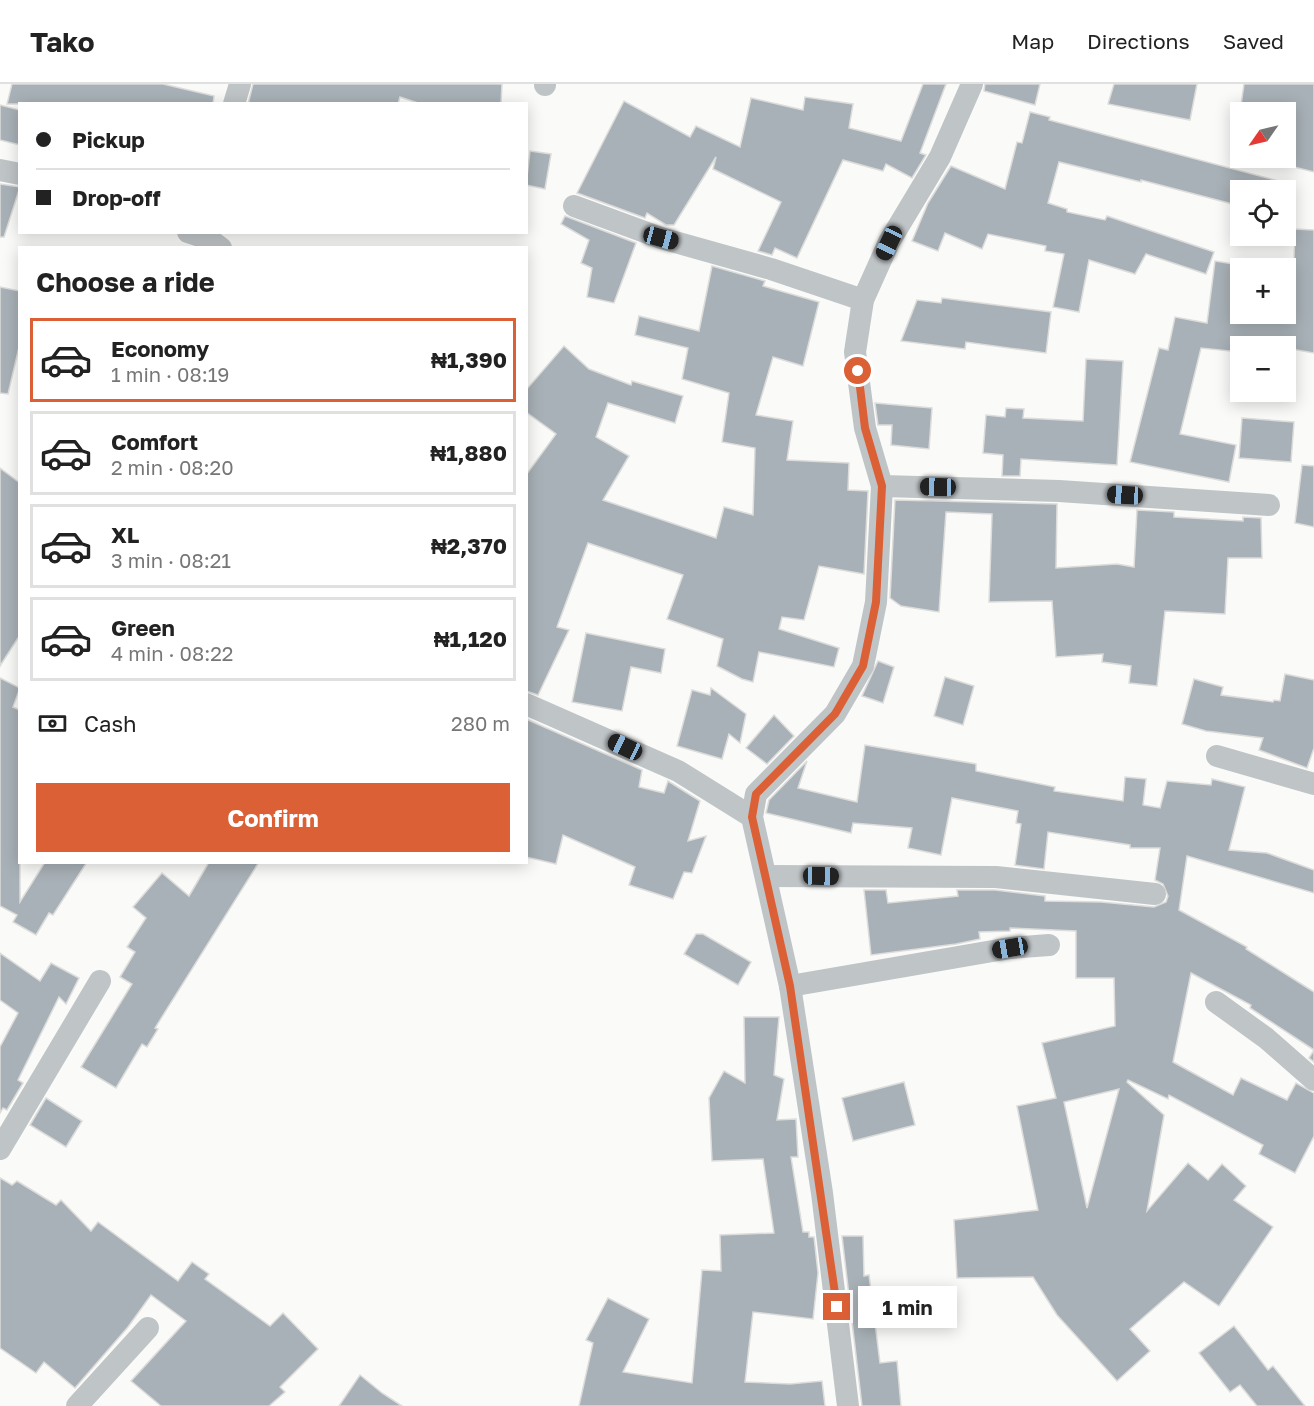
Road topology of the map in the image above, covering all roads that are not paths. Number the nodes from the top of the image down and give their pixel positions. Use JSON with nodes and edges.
{"nodes":[{"id":1,"x":240,"y":84,"type":"edge"},
{"id":2,"x":972,"y":84,"type":"edge"},
{"id":3,"x":235,"y":102,"type":"edge"},
{"id":4,"x":0,"y":170,"type":"edge"},
{"id":5,"x":18,"y":174,"type":"edge"},
{"id":6,"x":574,"y":206,"type":"dead end"},
{"id":7,"x":863,"y":300,"type":"junction"},
{"id":8,"x":882,"y":486,"type":"junction"},
{"id":9,"x":1269,"y":505,"type":"dead end"},
{"id":10,"x":528,"y":705,"type":"edge"},
{"id":11,"x":1217,"y":756,"type":"dead end"},
{"id":12,"x":1314,"y":784,"type":"edge"},
{"id":13,"x":752,"y":817,"type":"junction"},
{"id":14,"x":766,"y":876,"type":"junction"},
{"id":15,"x":1155,"y":894,"type":"dead end"},
{"id":16,"x":1049,"y":945,"type":"dead end"},
{"id":17,"x":100,"y":981,"type":"dead end"},
{"id":18,"x":790,"y":986,"type":"junction"},
{"id":19,"x":1216,"y":1002,"type":"dead end"},
{"id":20,"x":1314,"y":1080,"type":"edge"},
{"id":21,"x":0,"y":1149,"type":"edge"},
{"id":22,"x":148,"y":1328,"type":"dead end"},
{"id":23,"x":77,"y":1406,"type":"edge"},
{"id":24,"x":848,"y":1406,"type":"edge"}],
"edges":[{"from":1,"to":3,"type":"street"},
{"from":2,"to":7,"type":"street"},
{"from":4,"to":5,"type":"street"},
{"from":6,"to":7,"type":"street"},
{"from":7,"to":8,"type":"street"},
{"from":8,"to":9,"type":"street"},
{"from":8,"to":13,"type":"street"},
{"from":10,"to":13,"type":"street"},
{"from":11,"to":12,"type":"street"},
{"from":13,"to":14,"type":"street"},
{"from":14,"to":15,"type":"street"},
{"from":14,"to":18,"type":"street"},
{"from":16,"to":18,"type":"street"},
{"from":17,"to":21,"type":"street"},
{"from":18,"to":24,"type":"street"},
{"from":19,"to":20,"type":"street"},
{"from":22,"to":23,"type":"street"}]}
